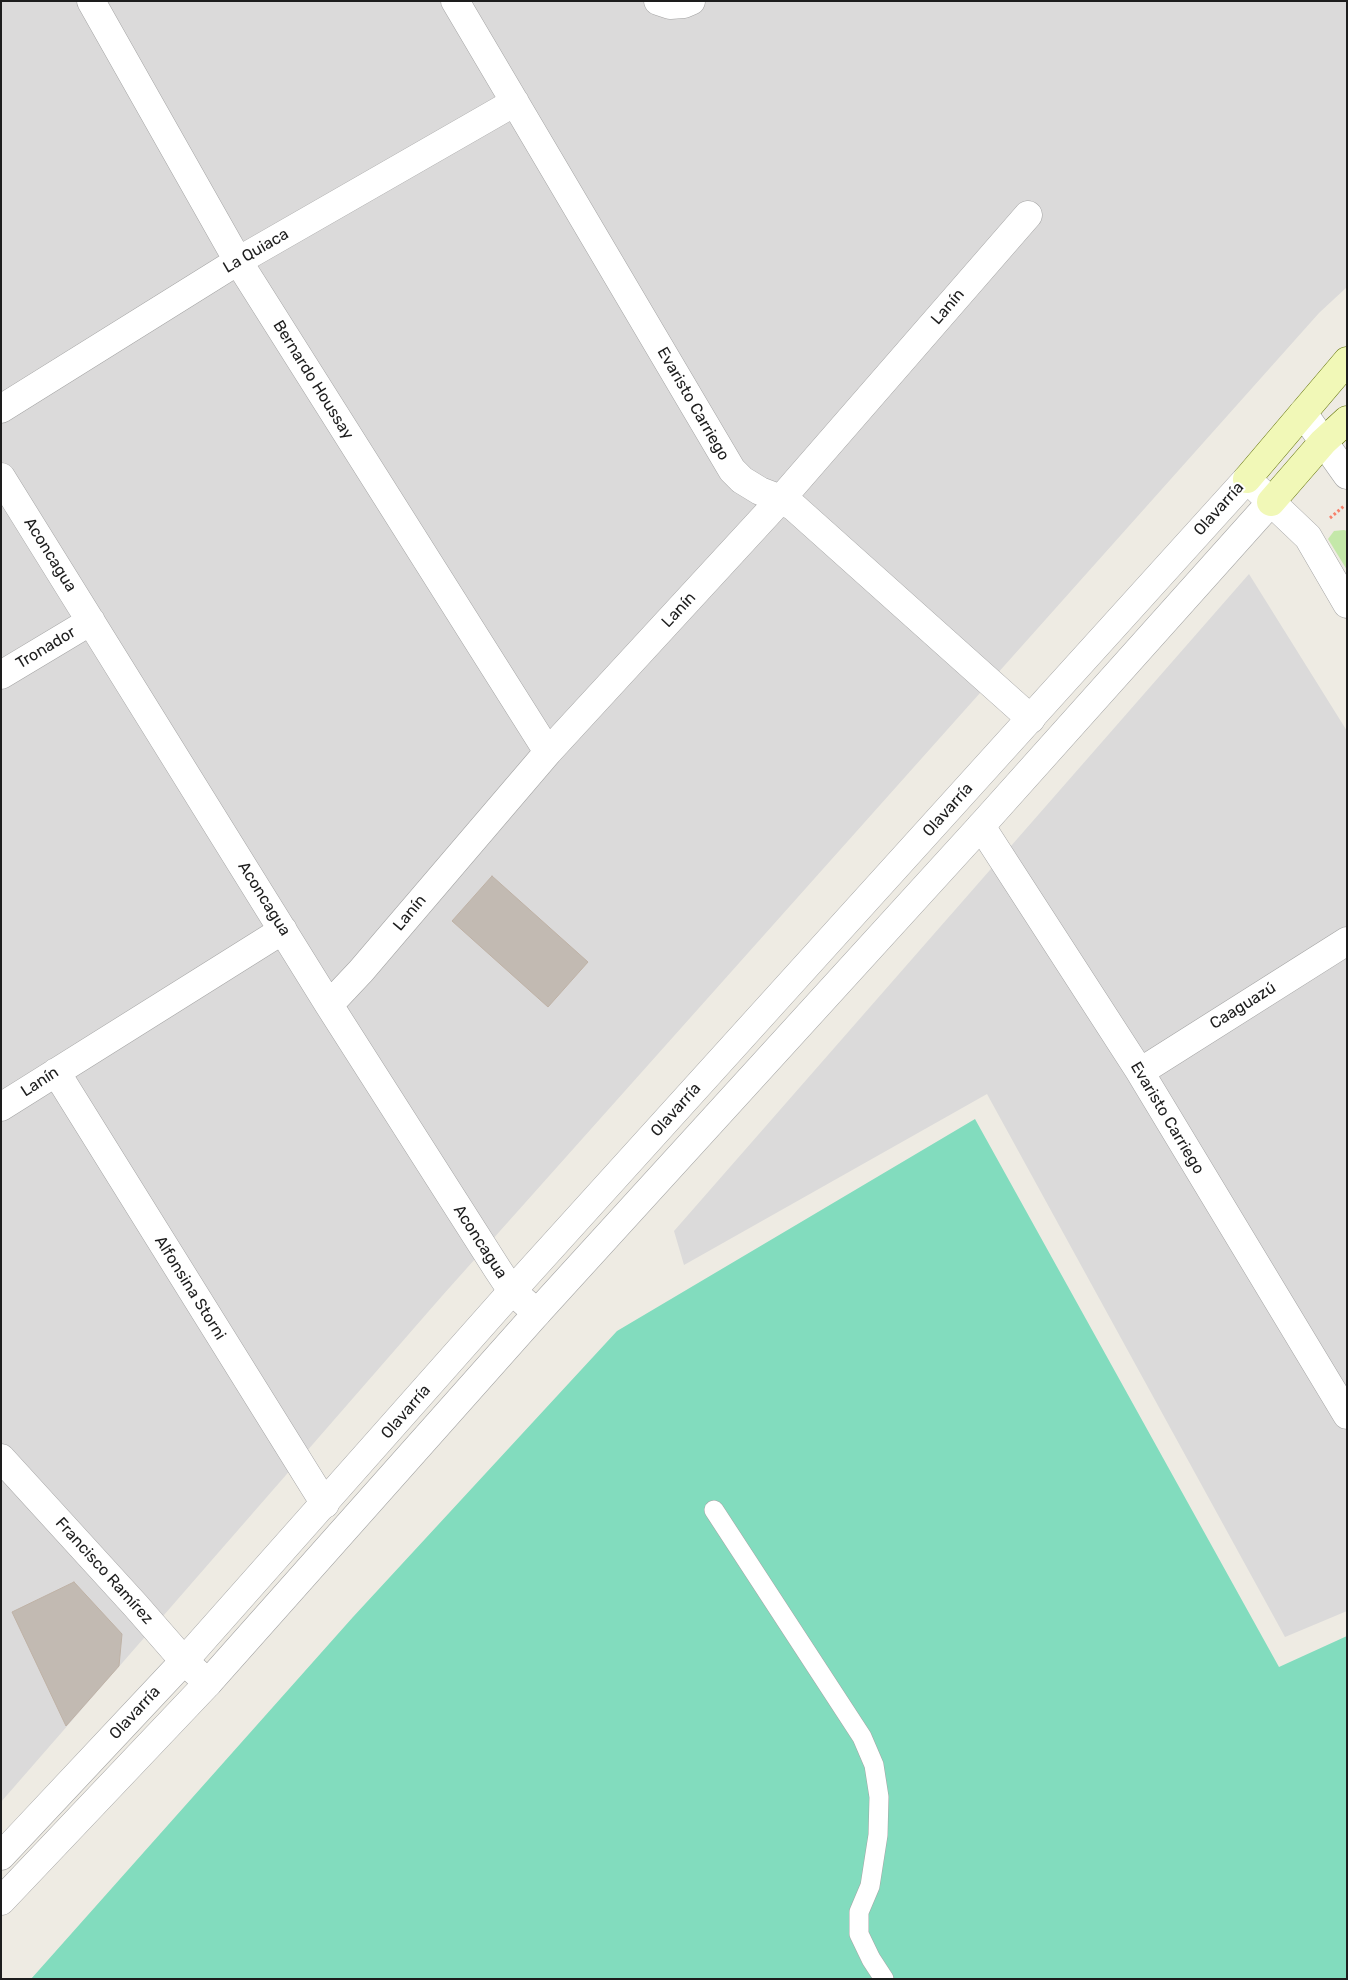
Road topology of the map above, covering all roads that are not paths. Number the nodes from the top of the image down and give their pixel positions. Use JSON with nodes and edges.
{"nodes":[{"id":1,"x":91,"y":1,"type":"edge"},
{"id":2,"x":454,"y":1,"type":"edge"},
{"id":3,"x":658,"y":1,"type":"edge"},
{"id":4,"x":691,"y":1,"type":"edge"},
{"id":5,"x":515,"y":102,"type":"junction"},
{"id":6,"x":1028,"y":215,"type":"dead end"},
{"id":7,"x":238,"y":261,"type":"junction"},
{"id":8,"x":1347,"y":361,"type":"edge"},
{"id":9,"x":1,"y":409,"type":"edge"},
{"id":10,"x":1303,"y":413,"type":"junction"},
{"id":11,"x":1347,"y":420,"type":"edge"},
{"id":12,"x":1324,"y":442,"type":"junction"},
{"id":13,"x":1347,"y":475,"type":"edge"},
{"id":14,"x":1,"y":477,"type":"edge"},
{"id":15,"x":1246,"y":479,"type":"junction"},
{"id":16,"x":781,"y":499,"type":"junction"},
{"id":17,"x":1271,"y":502,"type":"junction"},
{"id":18,"x":1347,"y":604,"type":"edge"},
{"id":19,"x":91,"y":622,"type":"junction"},
{"id":20,"x":1,"y":675,"type":"edge"},
{"id":21,"x":1031,"y":719,"type":"junction"},
{"id":22,"x":548,"y":752,"type":"junction"},
{"id":23,"x":981,"y":826,"type":"junction"},
{"id":24,"x":283,"y":930,"type":"junction"},
{"id":25,"x":1347,"y":941,"type":"edge"},
{"id":26,"x":330,"y":1005,"type":"junction"},
{"id":27,"x":56,"y":1072,"type":"junction"},
{"id":28,"x":1140,"y":1072,"type":"junction"},
{"id":29,"x":1,"y":1107,"type":"edge"},
{"id":30,"x":512,"y":1291,"type":"junction"},
{"id":31,"x":537,"y":1313,"type":"junction"},
{"id":32,"x":1347,"y":1415,"type":"edge"},
{"id":33,"x":1,"y":1458,"type":"edge"},
{"id":34,"x":325,"y":1504,"type":"junction"},
{"id":35,"x":714,"y":1510,"type":"dead end"},
{"id":36,"x":184,"y":1662,"type":"junction"},
{"id":37,"x":208,"y":1683,"type":"junction"},
{"id":38,"x":1,"y":1856,"type":"edge"},
{"id":39,"x":1,"y":1901,"type":"edge"},
{"id":40,"x":884,"y":1979,"type":"edge"}],
"edges":[{"from":1,"to":7,"type":"street","name":"Bernardo Houssay"},
{"from":2,"to":5,"type":"street","name":"Evaristo Carriego"},
{"from":3,"to":4,"type":"street"},
{"from":5,"to":7,"type":"street","name":"La Quiaca"},
{"from":5,"to":16,"type":"street","name":"Evaristo Carriego"},
{"from":6,"to":16,"type":"street","name":"Lanín"},
{"from":7,"to":9,"type":"street","name":"La Quiaca"},
{"from":7,"to":22,"type":"street","name":"Bernardo Houssay"},
{"from":8,"to":10,"type":"main road","name":"Olavarría"},
{"from":10,"to":12,"type":"street"},
{"from":10,"to":15,"type":"main road","name":"Olavarría"},
{"from":11,"to":12,"type":"main road","name":"Olavarría"},
{"from":12,"to":13,"type":"street"},
{"from":12,"to":17,"type":"main road","name":"Olavarría"},
{"from":14,"to":19,"type":"street","name":"Aconcagua"},
{"from":15,"to":17,"type":"street"},
{"from":15,"to":21,"type":"street","name":"Olavarría"},
{"from":16,"to":21,"type":"street","name":"Evaristo Carriego"},
{"from":16,"to":22,"type":"street","name":"Lanín"},
{"from":17,"to":18,"type":"street"},
{"from":17,"to":23,"type":"street","name":"Olavarría"},
{"from":19,"to":20,"type":"street","name":"Tronador"},
{"from":19,"to":24,"type":"street","name":"Aconcagua"},
{"from":21,"to":30,"type":"street","name":"Olavarría"},
{"from":22,"to":26,"type":"street","name":"Lanín"},
{"from":23,"to":28,"type":"street","name":"Evaristo Carriego"},
{"from":23,"to":31,"type":"street","name":"Olavarría"},
{"from":24,"to":26,"type":"street","name":"Aconcagua"},
{"from":24,"to":27,"type":"street","name":"Lanín"},
{"from":25,"to":28,"type":"street","name":"Caaguazú"},
{"from":26,"to":30,"type":"street","name":"Aconcagua"},
{"from":27,"to":29,"type":"street","name":"Lanín"},
{"from":27,"to":34,"type":"street","name":"Alfonsina Storni"},
{"from":28,"to":32,"type":"street","name":"Evaristo Carriego"},
{"from":30,"to":31,"type":"street","name":"Aconcagua"},
{"from":30,"to":34,"type":"street","name":"Olavarría"},
{"from":31,"to":37,"type":"street","name":"Olavarría"},
{"from":33,"to":36,"type":"street","name":"Francisco Ramírez"},
{"from":34,"to":36,"type":"street","name":"Olavarría"},
{"from":35,"to":40,"type":"lane"},
{"from":36,"to":37,"type":"street","name":"Francisco Ramírez"},
{"from":36,"to":38,"type":"street","name":"Olavarría"},
{"from":37,"to":39,"type":"street","name":"Olavarría"}]}
